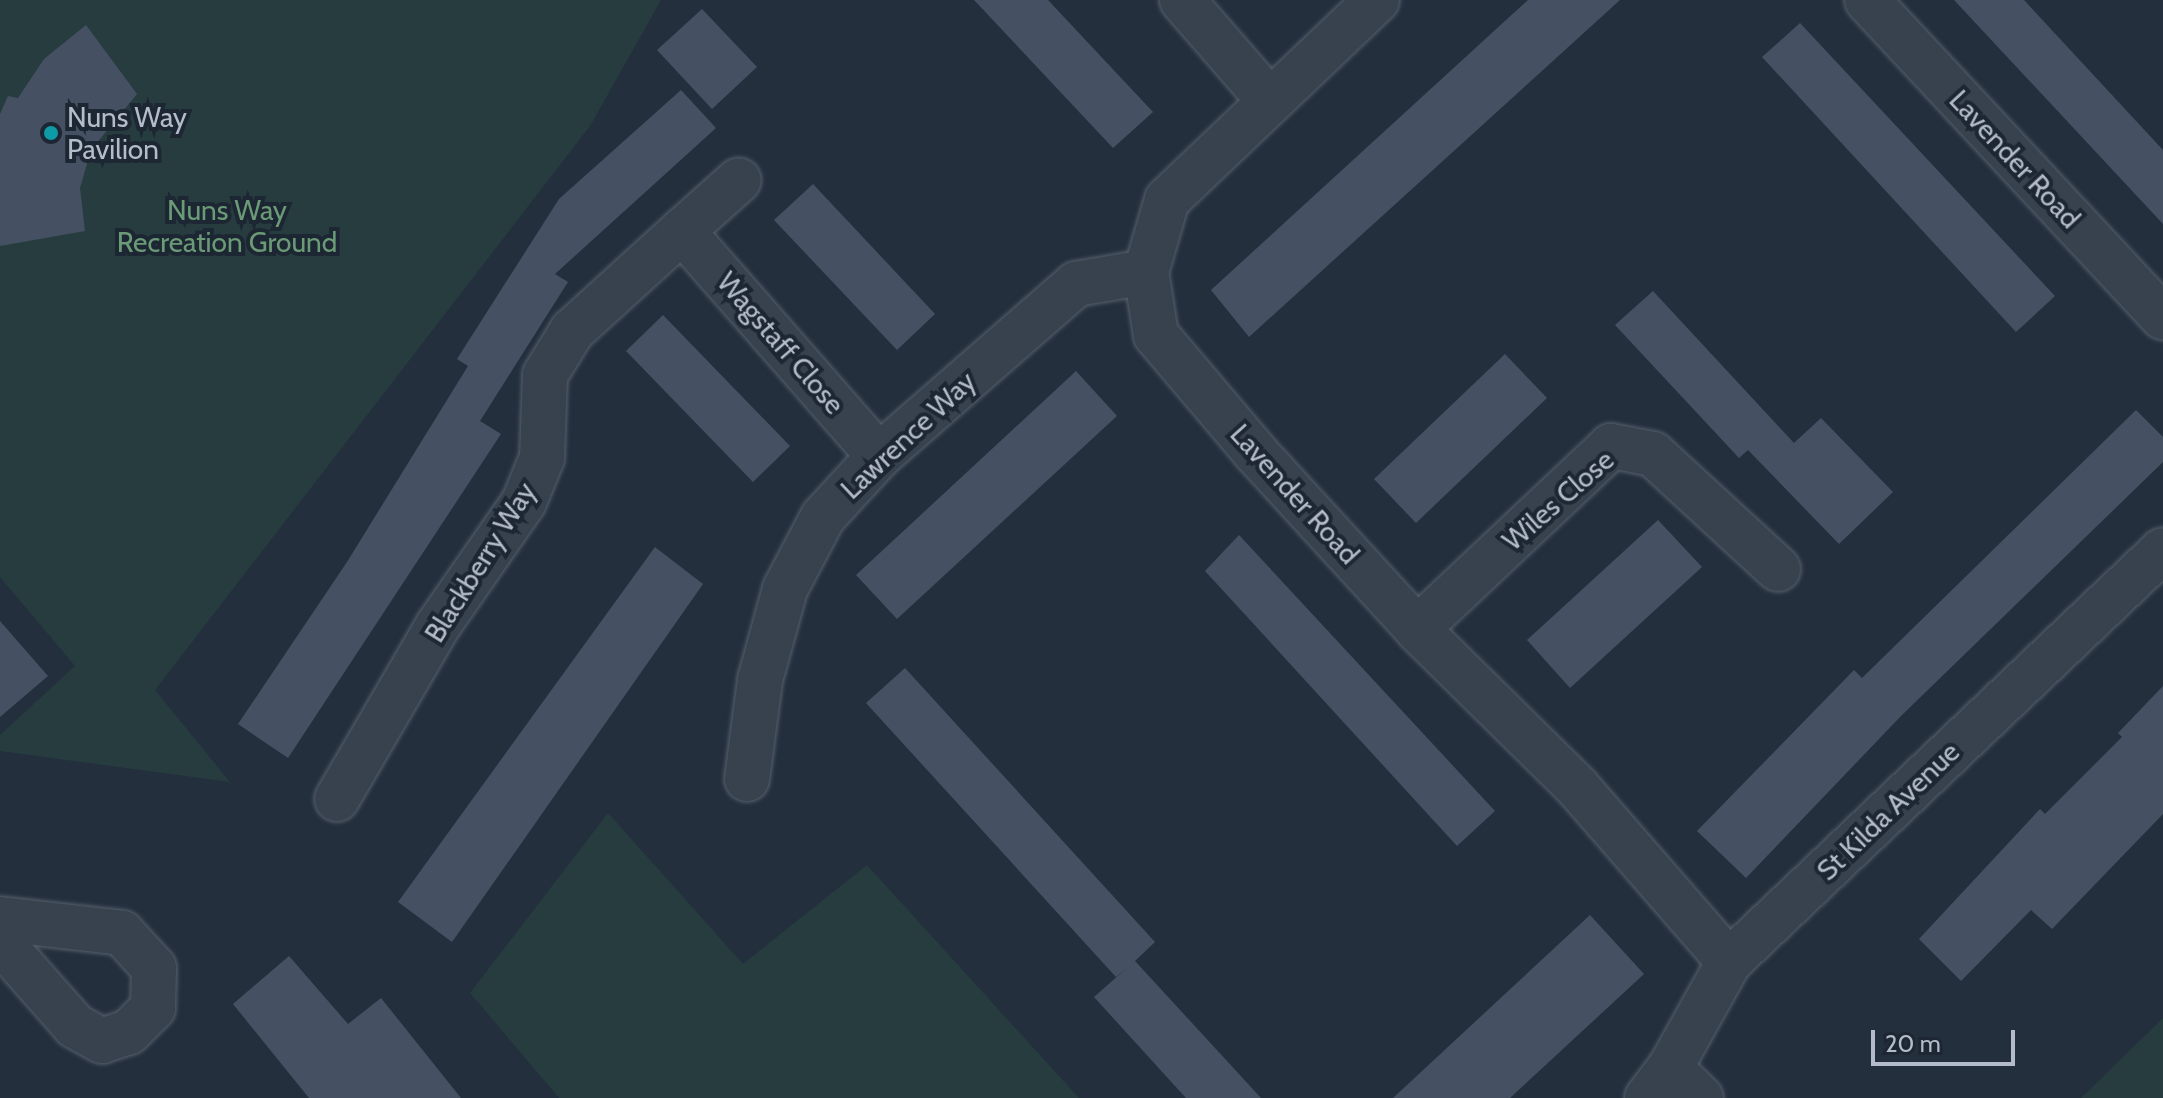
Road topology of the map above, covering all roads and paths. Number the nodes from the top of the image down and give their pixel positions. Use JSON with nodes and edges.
{"nodes":[{"id":1,"x":1182,"y":0,"type":"edge"},
{"id":2,"x":1377,"y":0,"type":"edge"},
{"id":3,"x":1867,"y":0,"type":"edge"},
{"id":4,"x":1268,"y":99,"type":"junction"},
{"id":5,"x":739,"y":180,"type":"dead end"},
{"id":6,"x":682,"y":231,"type":"junction"},
{"id":7,"x":1146,"y":272,"type":"junction"},
{"id":8,"x":2163,"y":317,"type":"edge"},
{"id":9,"x":879,"y":456,"type":"junction"},
{"id":10,"x":2163,"y":550,"type":"edge"},
{"id":11,"x":1778,"y":569,"type":"dead end"},
{"id":12,"x":1417,"y":629,"type":"junction"},
{"id":13,"x":747,"y":779,"type":"dead end"},
{"id":14,"x":337,"y":799,"type":"dead end"},
{"id":15,"x":0,"y":919,"type":"edge"},
{"id":16,"x":0,"y":941,"type":"edge"},
{"id":17,"x":1729,"y":962,"type":"junction"},
{"id":18,"x":1658,"y":1083,"type":"edge"},
{"id":19,"x":1701,"y":1098,"type":"edge"}],
"edges":[{"from":1,"to":4,"type":"street"},
{"from":2,"to":4,"type":"street","name":"Lavender Road"},
{"from":3,"to":8,"type":"street","name":"Lavender Road"},
{"from":4,"to":7,"type":"street","name":"Lavender Road"},
{"from":5,"to":6,"type":"street"},
{"from":6,"to":9,"type":"street","name":"Wagstaff Close"},
{"from":6,"to":14,"type":"street","name":"Blackberry Way"},
{"from":7,"to":9,"type":"street","name":"Lawrence Way"},
{"from":7,"to":12,"type":"street","name":"Lavender Road"},
{"from":9,"to":13,"type":"street","name":"Lawrence Way"},
{"from":10,"to":17,"type":"street","name":"St Kilda Avenue"},
{"from":11,"to":12,"type":"street","name":"Wiles Close"},
{"from":12,"to":17,"type":"street","name":"Lavender Road"},
{"from":15,"to":16,"type":"street"},
{"from":17,"to":18,"type":"street","name":"St Kilda Avenue"},
{"from":18,"to":19,"type":"street"}]}
